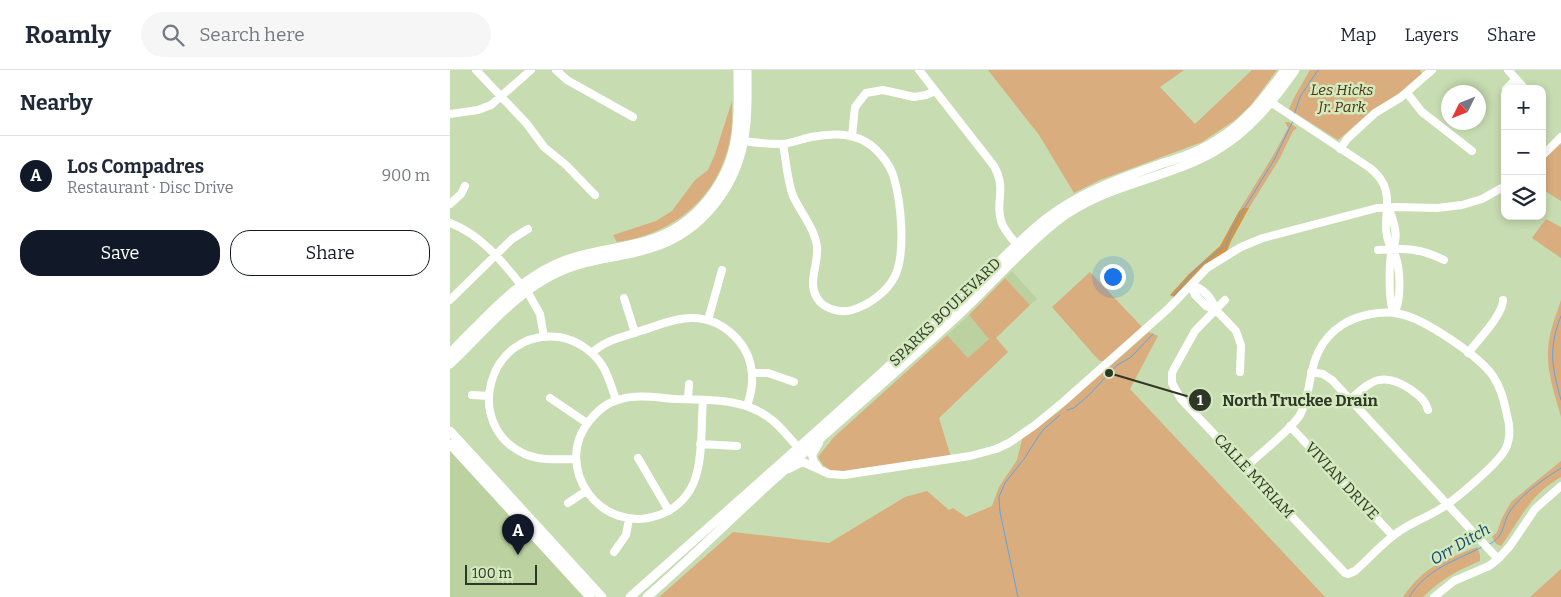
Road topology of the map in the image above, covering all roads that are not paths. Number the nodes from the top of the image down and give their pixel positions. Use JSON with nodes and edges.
{"nodes":[{"id":1,"x":476,"y":70,"type":"edge"},
{"id":2,"x":531,"y":70,"type":"edge"},
{"id":3,"x":556,"y":70,"type":"edge"},
{"id":4,"x":738,"y":70,"type":"edge"},
{"id":5,"x":747,"y":70,"type":"edge"},
{"id":6,"x":919,"y":70,"type":"edge"},
{"id":7,"x":1285,"y":70,"type":"edge"},
{"id":8,"x":1289,"y":70,"type":"edge"},
{"id":9,"x":1295,"y":70,"type":"edge"},
{"id":10,"x":1432,"y":70,"type":"edge"},
{"id":11,"x":1508,"y":70,"type":"edge"},
{"id":12,"x":1516,"y":79,"type":"junction"},
{"id":13,"x":1510,"y":85,"type":"edge"},
{"id":14,"x":1522,"y":85,"type":"edge"},
{"id":15,"x":935,"y":91,"type":"junction"},
{"id":16,"x":1407,"y":93,"type":"junction"},
{"id":17,"x":502,"y":97,"type":"junction"},
{"id":18,"x":1272,"y":102,"type":"junction"},
{"id":19,"x":450,"y":114,"type":"edge"},
{"id":20,"x":633,"y":117,"type":"dead end"},
{"id":21,"x":1246,"y":118,"type":"junction"},
{"id":22,"x":852,"y":136,"type":"junction"},
{"id":23,"x":1561,"y":137,"type":"edge"},
{"id":24,"x":744,"y":140,"type":"junction"},
{"id":25,"x":783,"y":144,"type":"junction"},
{"id":26,"x":1340,"y":148,"type":"junction"},
{"id":27,"x":1472,"y":151,"type":"dead end"},
{"id":28,"x":1546,"y":152,"type":"edge"},
{"id":29,"x":465,"y":186,"type":"dead end"},
{"id":30,"x":1501,"y":188,"type":"edge"},
{"id":31,"x":595,"y":195,"type":"dead end"},
{"id":32,"x":450,"y":204,"type":"edge"},
{"id":33,"x":1388,"y":207,"type":"junction"},
{"id":34,"x":450,"y":223,"type":"edge"},
{"id":35,"x":528,"y":229,"type":"dead end"},
{"id":36,"x":1020,"y":248,"type":"junction"},
{"id":37,"x":1392,"y":249,"type":"junction"},
{"id":38,"x":1378,"y":250,"type":"dead end"},
{"id":39,"x":496,"y":255,"type":"junction"},
{"id":40,"x":1444,"y":260,"type":"dead end"},
{"id":41,"x":722,"y":270,"type":"dead end"},
{"id":42,"x":1191,"y":285,"type":"junction"},
{"id":43,"x":524,"y":288,"type":"junction"},
{"id":44,"x":624,"y":298,"type":"dead end"},
{"id":45,"x":450,"y":300,"type":"edge"},
{"id":46,"x":1225,"y":300,"type":"dead end"},
{"id":47,"x":1503,"y":300,"type":"dead end"},
{"id":48,"x":1216,"y":310,"type":"junction"},
{"id":49,"x":1394,"y":313,"type":"junction"},
{"id":50,"x":708,"y":320,"type":"junction"},
{"id":51,"x":635,"y":333,"type":"junction"},
{"id":52,"x":544,"y":337,"type":"junction"},
{"id":53,"x":450,"y":353,"type":"edge"},
{"id":54,"x":592,"y":353,"type":"junction"},
{"id":55,"x":1468,"y":353,"type":"junction"},
{"id":56,"x":450,"y":364,"type":"edge"},
{"id":57,"x":1240,"y":372,"type":"dead end"},
{"id":58,"x":1311,"y":372,"type":"junction"},
{"id":59,"x":752,"y":373,"type":"junction"},
{"id":60,"x":794,"y":382,"type":"dead end"},
{"id":61,"x":689,"y":384,"type":"dead end"},
{"id":62,"x":472,"y":395,"type":"dead end"},
{"id":63,"x":488,"y":396,"type":"junction"},
{"id":64,"x":550,"y":398,"type":"dead end"},
{"id":65,"x":688,"y":399,"type":"junction"},
{"id":66,"x":865,"y":399,"type":"junction"},
{"id":67,"x":616,"y":400,"type":"junction"},
{"id":68,"x":702,"y":400,"type":"junction"},
{"id":69,"x":1350,"y":400,"type":"junction"},
{"id":70,"x":747,"y":406,"type":"junction"},
{"id":71,"x":1428,"y":410,"type":"dead end"},
{"id":72,"x":587,"y":423,"type":"junction"},
{"id":73,"x":1290,"y":426,"type":"junction"},
{"id":74,"x":450,"y":431,"type":"edge"},
{"id":75,"x":826,"y":433,"type":"junction"},
{"id":76,"x":450,"y":444,"type":"edge"},
{"id":77,"x":700,"y":444,"type":"junction"},
{"id":78,"x":737,"y":446,"type":"dead end"},
{"id":79,"x":798,"y":447,"type":"junction"},
{"id":80,"x":638,"y":458,"type":"dead end"},
{"id":81,"x":576,"y":459,"type":"junction"},
{"id":82,"x":1246,"y":467,"type":"junction"},
{"id":83,"x":822,"y":470,"type":"junction"},
{"id":84,"x":779,"y":475,"type":"junction"},
{"id":85,"x":1561,"y":486,"type":"edge"},
{"id":86,"x":586,"y":491,"type":"junction"},
{"id":87,"x":568,"y":503,"type":"dead end"},
{"id":88,"x":1448,"y":504,"type":"junction"},
{"id":89,"x":668,"y":511,"type":"junction"},
{"id":90,"x":740,"y":512,"type":"junction"},
{"id":91,"x":629,"y":519,"type":"junction"},
{"id":92,"x":1393,"y":536,"type":"junction"},
{"id":93,"x":614,"y":552,"type":"dead end"},
{"id":94,"x":1498,"y":559,"type":"junction"},
{"id":95,"x":668,"y":564,"type":"junction"},
{"id":96,"x":602,"y":596,"type":"edge"},
{"id":97,"x":590,"y":597,"type":"edge"},
{"id":98,"x":622,"y":597,"type":"edge"},
{"id":99,"x":630,"y":597,"type":"edge"},
{"id":100,"x":646,"y":597,"type":"edge"},
{"id":101,"x":1434,"y":597,"type":"edge"}],
"edges":[{"from":1,"to":17,"type":"street"},
{"from":2,"to":17,"type":"street"},
{"from":3,"to":20,"type":"street"},
{"from":4,"to":43,"type":"main road"},
{"from":5,"to":24,"type":"main road"},
{"from":6,"to":15,"type":"street"},
{"from":7,"to":21,"type":"main road","name":"SPARKS BOULEVARD"},
{"from":8,"to":18,"type":"main road"},
{"from":9,"to":18,"type":"main road","name":"SPARKS BOULEVARD"},
{"from":10,"to":16,"type":"street"},
{"from":11,"to":12,"type":"street"},
{"from":12,"to":13,"type":"street"},
{"from":12,"to":14,"type":"street"},
{"from":15,"to":22,"type":"street"},
{"from":15,"to":36,"type":"street"},
{"from":16,"to":26,"type":"street"},
{"from":16,"to":27,"type":"street"},
{"from":17,"to":19,"type":"street"},
{"from":17,"to":31,"type":"street"},
{"from":18,"to":21,"type":"main road"},
{"from":18,"to":26,"type":"street"},
{"from":18,"to":36,"type":"main road","name":"SPARKS BOULEVARD"},
{"from":21,"to":36,"type":"main road","name":"SPARKS BOULEVARD"},
{"from":22,"to":25,"type":"street"},
{"from":22,"to":25,"type":"street"},
{"from":23,"to":28,"type":"street"},
{"from":24,"to":25,"type":"street"},
{"from":24,"to":43,"type":"main road"},
{"from":26,"to":33,"type":"street"},
{"from":29,"to":32,"type":"street"},
{"from":30,"to":33,"type":"street"},
{"from":33,"to":37,"type":"street"},
{"from":33,"to":42,"type":"street"},
{"from":34,"to":39,"type":"street"},
{"from":35,"to":39,"type":"street"},
{"from":36,"to":66,"type":"main road","name":"SPARKS BOULEVARD"},
{"from":36,"to":79,"type":"main road","name":"SPARKS BOULEVARD"},
{"from":37,"to":38,"type":"street"},
{"from":37,"to":40,"type":"street"},
{"from":37,"to":49,"type":"street"},
{"from":39,"to":43,"type":"street"},
{"from":39,"to":45,"type":"street"},
{"from":41,"to":50,"type":"street"},
{"from":42,"to":48,"type":"street"},
{"from":42,"to":83,"type":"street"},
{"from":43,"to":52,"type":"street"},
{"from":43,"to":53,"type":"main road"},
{"from":43,"to":56,"type":"main road"},
{"from":44,"to":51,"type":"street"},
{"from":46,"to":48,"type":"street","name":"CALLE MYRIAM"},
{"from":47,"to":55,"type":"street"},
{"from":48,"to":57,"type":"street"},
{"from":48,"to":82,"type":"street","name":"CALLE MYRIAM"},
{"from":49,"to":55,"type":"street"},
{"from":49,"to":58,"type":"street"},
{"from":50,"to":51,"type":"street"},
{"from":50,"to":59,"type":"street"},
{"from":51,"to":54,"type":"street"},
{"from":52,"to":54,"type":"street"},
{"from":52,"to":63,"type":"street"},
{"from":54,"to":67,"type":"street"},
{"from":55,"to":88,"type":"street"},
{"from":58,"to":69,"type":"street"},
{"from":58,"to":73,"type":"street"},
{"from":59,"to":60,"type":"street"},
{"from":59,"to":70,"type":"street"},
{"from":61,"to":65,"type":"street"},
{"from":62,"to":63,"type":"street"},
{"from":63,"to":81,"type":"street"},
{"from":64,"to":72,"type":"street"},
{"from":65,"to":67,"type":"street"},
{"from":65,"to":68,"type":"street"},
{"from":66,"to":75,"type":"main road","name":"SPARKS BOULEVARD"},
{"from":66,"to":79,"type":"main road"},
{"from":67,"to":72,"type":"street"},
{"from":68,"to":70,"type":"street"},
{"from":68,"to":77,"type":"street"},
{"from":69,"to":71,"type":"street"},
{"from":69,"to":88,"type":"street"},
{"from":70,"to":79,"type":"street"},
{"from":72,"to":81,"type":"street"},
{"from":73,"to":82,"type":"street"},
{"from":73,"to":92,"type":"street","name":"VIVIAN DRIVE"},
{"from":74,"to":96,"type":"main road"},
{"from":75,"to":83,"type":"street"},
{"from":75,"to":84,"type":"main road","name":"SPARKS BOULEVARD"},
{"from":76,"to":97,"type":"main road"},
{"from":77,"to":78,"type":"street"},
{"from":77,"to":89,"type":"street"},
{"from":79,"to":90,"type":"main road"},
{"from":79,"to":95,"type":"main road","name":"SPARKS BOULEVARD"},
{"from":80,"to":89,"type":"street"},
{"from":81,"to":86,"type":"street"},
{"from":82,"to":92,"type":"street","name":"CALLE MYRIAM"},
{"from":83,"to":84,"type":"street"},
{"from":84,"to":90,"type":"main road","name":"SPARKS BOULEVARD"},
{"from":85,"to":94,"type":"street"},
{"from":86,"to":87,"type":"street"},
{"from":86,"to":91,"type":"street"},
{"from":88,"to":92,"type":"street"},
{"from":88,"to":94,"type":"street"},
{"from":89,"to":91,"type":"street"},
{"from":90,"to":100,"type":"main road","name":"SPARKS BOULEVARD"},
{"from":91,"to":93,"type":"street"},
{"from":94,"to":101,"type":"street"},
{"from":95,"to":98,"type":"main road"},
{"from":95,"to":99,"type":"main road","name":"SPARKS BOULEVARD"}]}
